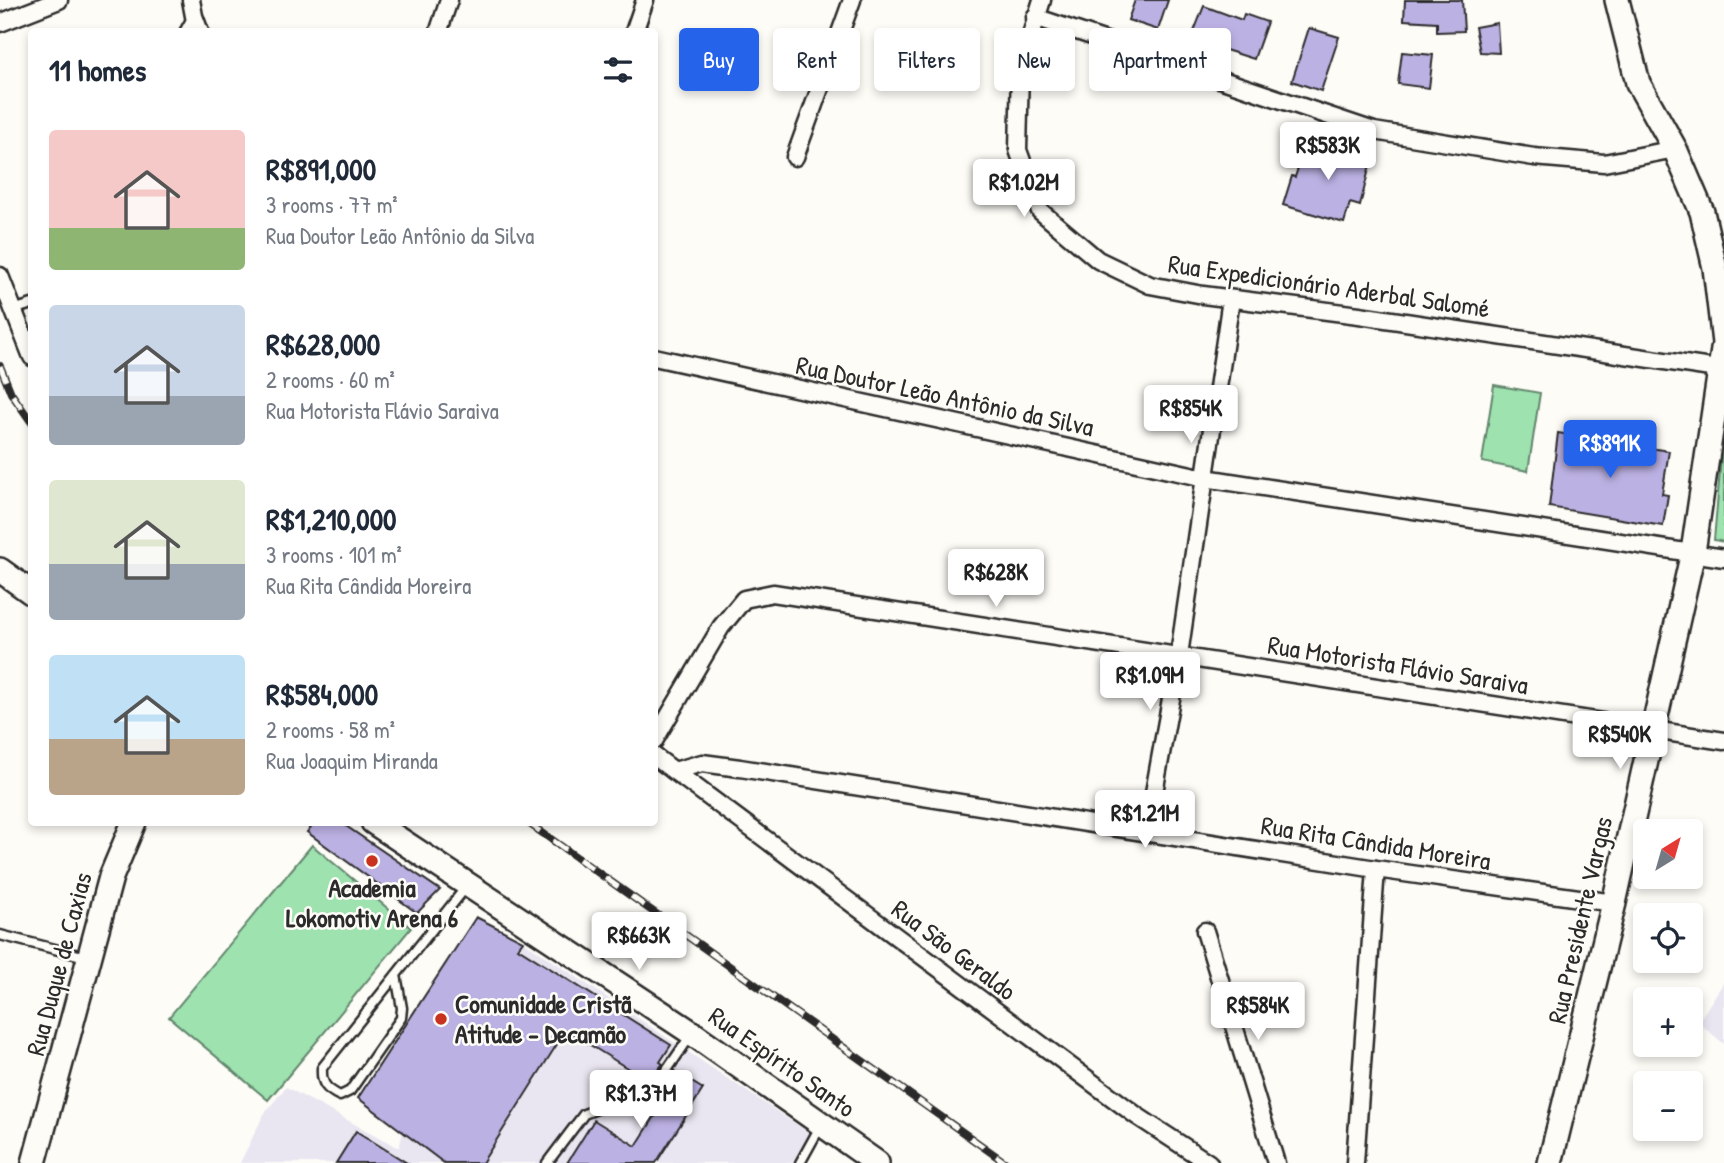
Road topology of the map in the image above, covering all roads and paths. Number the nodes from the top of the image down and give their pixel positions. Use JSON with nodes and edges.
{"nodes":[{"id":1,"x":59,"y":0,"type":"edge"},
{"id":2,"x":449,"y":0,"type":"edge"},
{"id":3,"x":645,"y":0,"type":"edge"},
{"id":4,"x":852,"y":0,"type":"edge"},
{"id":5,"x":1042,"y":0,"type":"edge"},
{"id":6,"x":1617,"y":0,"type":"edge"},
{"id":7,"x":1035,"y":17,"type":"junction"},
{"id":8,"x":0,"y":23,"type":"edge"},
{"id":9,"x":440,"y":28,"type":"edge"},
{"id":10,"x":635,"y":28,"type":"edge"},
{"id":11,"x":1675,"y":149,"type":"junction"},
{"id":12,"x":795,"y":158,"type":"dead end"},
{"id":13,"x":0,"y":276,"type":"edge"},
{"id":14,"x":1231,"y":299,"type":"junction"},
{"id":15,"x":28,"y":305,"type":"edge"},
{"id":16,"x":13,"y":310,"type":"junction"},
{"id":17,"x":28,"y":346,"type":"edge"},
{"id":18,"x":658,"y":358,"type":"edge"},
{"id":19,"x":1722,"y":370,"type":"edge"},
{"id":20,"x":1205,"y":478,"type":"junction"},
{"id":21,"x":1693,"y":552,"type":"junction"},
{"id":22,"x":1724,"y":558,"type":"edge"},
{"id":23,"x":0,"y":570,"type":"edge"},
{"id":24,"x":28,"y":590,"type":"edge"},
{"id":25,"x":1179,"y":655,"type":"junction"},
{"id":26,"x":1651,"y":730,"type":"junction"},
{"id":27,"x":658,"y":734,"type":"edge"},
{"id":28,"x":1724,"y":741,"type":"edge"},
{"id":29,"x":658,"y":759,"type":"edge"},
{"id":30,"x":674,"y":771,"type":"junction"},
{"id":31,"x":132,"y":826,"type":"edge"},
{"id":32,"x":379,"y":826,"type":"edge"},
{"id":33,"x":1147,"y":831,"type":"junction"},
{"id":34,"x":1376,"y":869,"type":"junction"},
{"id":35,"x":468,"y":885,"type":"junction"},
{"id":36,"x":1614,"y":903,"type":"junction"},
{"id":37,"x":1205,"y":931,"type":"dead end"},
{"id":38,"x":0,"y":935,"type":"edge"},
{"id":39,"x":89,"y":957,"type":"junction"},
{"id":40,"x":396,"y":975,"type":"junction"},
{"id":41,"x":692,"y":1033,"type":"junction"},
{"id":42,"x":821,"y":1125,"type":"junction"},
{"id":43,"x":34,"y":1163,"type":"edge"},
{"id":44,"x":547,"y":1163,"type":"edge"},
{"id":45,"x":800,"y":1163,"type":"edge"},
{"id":46,"x":877,"y":1163,"type":"edge"},
{"id":47,"x":1209,"y":1163,"type":"edge"},
{"id":48,"x":1276,"y":1163,"type":"edge"},
{"id":49,"x":1355,"y":1163,"type":"edge"},
{"id":50,"x":1550,"y":1163,"type":"edge"}],
"edges":[{"from":1,"to":8,"type":"street"},
{"from":2,"to":9,"type":"street"},
{"from":3,"to":10,"type":"street"},
{"from":4,"to":12,"type":"street"},
{"from":5,"to":7,"type":"street","name":"Rua Expedicionário Aderbal Salomé"},
{"from":6,"to":11,"type":"street","name":"Rua Presidente Vargas"},
{"from":7,"to":11,"type":"street"},
{"from":7,"to":14,"type":"street","name":"Rua Expedicionário Aderbal Salomé"},
{"from":11,"to":19,"type":"street","name":"Rua Presidente Vargas"},
{"from":13,"to":16,"type":"street"},
{"from":14,"to":19,"type":"street","name":"Rua Expedicionário Aderbal Salomé"},
{"from":14,"to":20,"type":"street"},
{"from":15,"to":16,"type":"lane"},
{"from":16,"to":17,"type":"street"},
{"from":18,"to":20,"type":"street","name":"Rua Doutor Leão Antônio da Silva"},
{"from":19,"to":21,"type":"street","name":"Rua Presidente Vargas"},
{"from":20,"to":21,"type":"street","name":"Rua Doutor Leão Antônio da Silva"},
{"from":20,"to":25,"type":"street"},
{"from":21,"to":22,"type":"street","name":"Rua Doutor Leão Antônio da Silva"},
{"from":21,"to":26,"type":"street","name":"Rua Presidente Vargas"},
{"from":23,"to":24,"type":"street"},
{"from":25,"to":26,"type":"street","name":"Rua Motorista Flávio Saraiva"},
{"from":25,"to":27,"type":"street","name":"Rua Motorista Flávio Saraiva"},
{"from":25,"to":33,"type":"street"},
{"from":26,"to":28,"type":"street","name":"Rua Motorista Flávio Saraiva"},
{"from":26,"to":36,"type":"street","name":"Rua Presidente Vargas"},
{"from":29,"to":30,"type":"street","name":"Rua São Geraldo"},
{"from":30,"to":33,"type":"street","name":"Rua Rita Cândida Moreira"},
{"from":30,"to":47,"type":"street","name":"Rua São Geraldo"},
{"from":31,"to":39,"type":"street","name":"Rua Duque de Caxias"},
{"from":32,"to":35,"type":"street","name":"Rua Espírito Santo"},
{"from":33,"to":34,"type":"street","name":"Rua Rita Cândida Moreira"},
{"from":34,"to":36,"type":"street","name":"Rua Rita Cândida Moreira"},
{"from":34,"to":49,"type":"street"},
{"from":35,"to":40,"type":"lane"},
{"from":35,"to":41,"type":"street","name":"Rua Espírito Santo"},
{"from":36,"to":50,"type":"street","name":"Rua Presidente Vargas"},
{"from":37,"to":48,"type":"street"},
{"from":38,"to":39,"type":"lane"},
{"from":39,"to":43,"type":"street","name":"Rua Duque de Caxias"},
{"from":40,"to":40,"type":"lane"},
{"from":41,"to":42,"type":"street","name":"Rua Espírito Santo"},
{"from":41,"to":44,"type":"lane"},
{"from":42,"to":45,"type":"lane"},
{"from":42,"to":46,"type":"street","name":"Rua Espírito Santo"}]}
